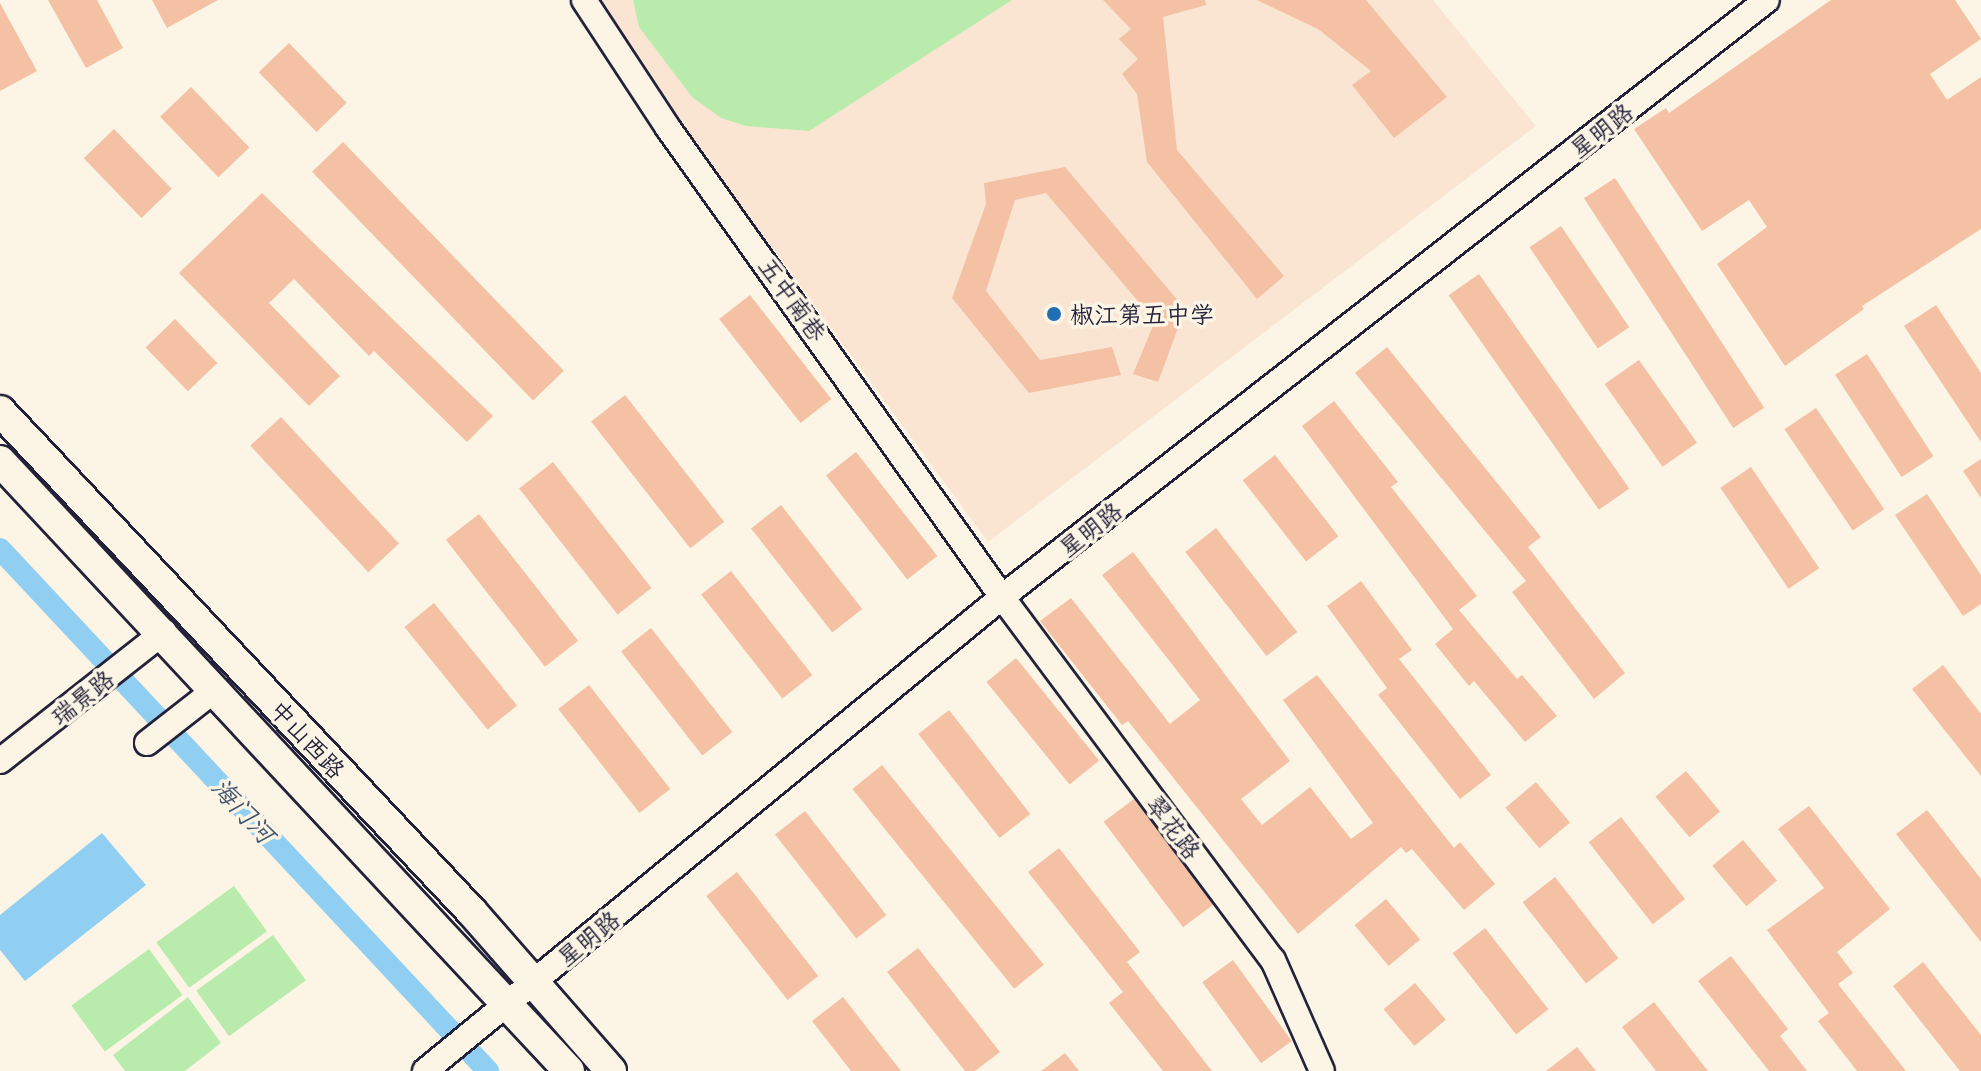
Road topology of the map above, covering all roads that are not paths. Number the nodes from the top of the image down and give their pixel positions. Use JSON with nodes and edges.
{"nodes":[{"id":1,"x":584,"y":0,"type":"edge"},
{"id":2,"x":1767,"y":0,"type":"edge"},
{"id":3,"x":0,"y":411,"type":"edge"},
{"id":4,"x":0,"y":461,"type":"edge"},
{"id":5,"x":1002,"y":597,"type":"junction"},
{"id":6,"x":153,"y":641,"type":"junction"},
{"id":7,"x":205,"y":698,"type":"junction"},
{"id":8,"x":147,"y":743,"type":"dead end"},
{"id":9,"x":0,"y":761,"type":"edge"},
{"id":10,"x":534,"y":982,"type":"junction"},
{"id":11,"x":503,"y":1008,"type":"junction"},
{"id":12,"x":428,"y":1070,"type":"edge"},
{"id":13,"x":569,"y":1071,"type":"edge"},
{"id":14,"x":611,"y":1071,"type":"edge"},
{"id":15,"x":1322,"y":1071,"type":"edge"}],
"edges":[{"from":1,"to":5,"type":"street","name":"五中南巷"},
{"from":2,"to":5,"type":"street","name":"星明路"},
{"from":3,"to":10,"type":"main road","name":"中山西路"},
{"from":4,"to":6,"type":"main road","name":"中山西路"},
{"from":5,"to":10,"type":"street","name":"星明路"},
{"from":5,"to":15,"type":"street","name":"翠花路"},
{"from":6,"to":7,"type":"main road","name":"中山西路"},
{"from":6,"to":9,"type":"street","name":"瑞景路"},
{"from":7,"to":8,"type":"street"},
{"from":7,"to":11,"type":"main road","name":"中山西路"},
{"from":10,"to":11,"type":"street","name":"星明路"},
{"from":10,"to":14,"type":"main road","name":"中山西路"},
{"from":11,"to":12,"type":"street","name":"星明路"},
{"from":11,"to":13,"type":"main road","name":"中山西路"}]}
